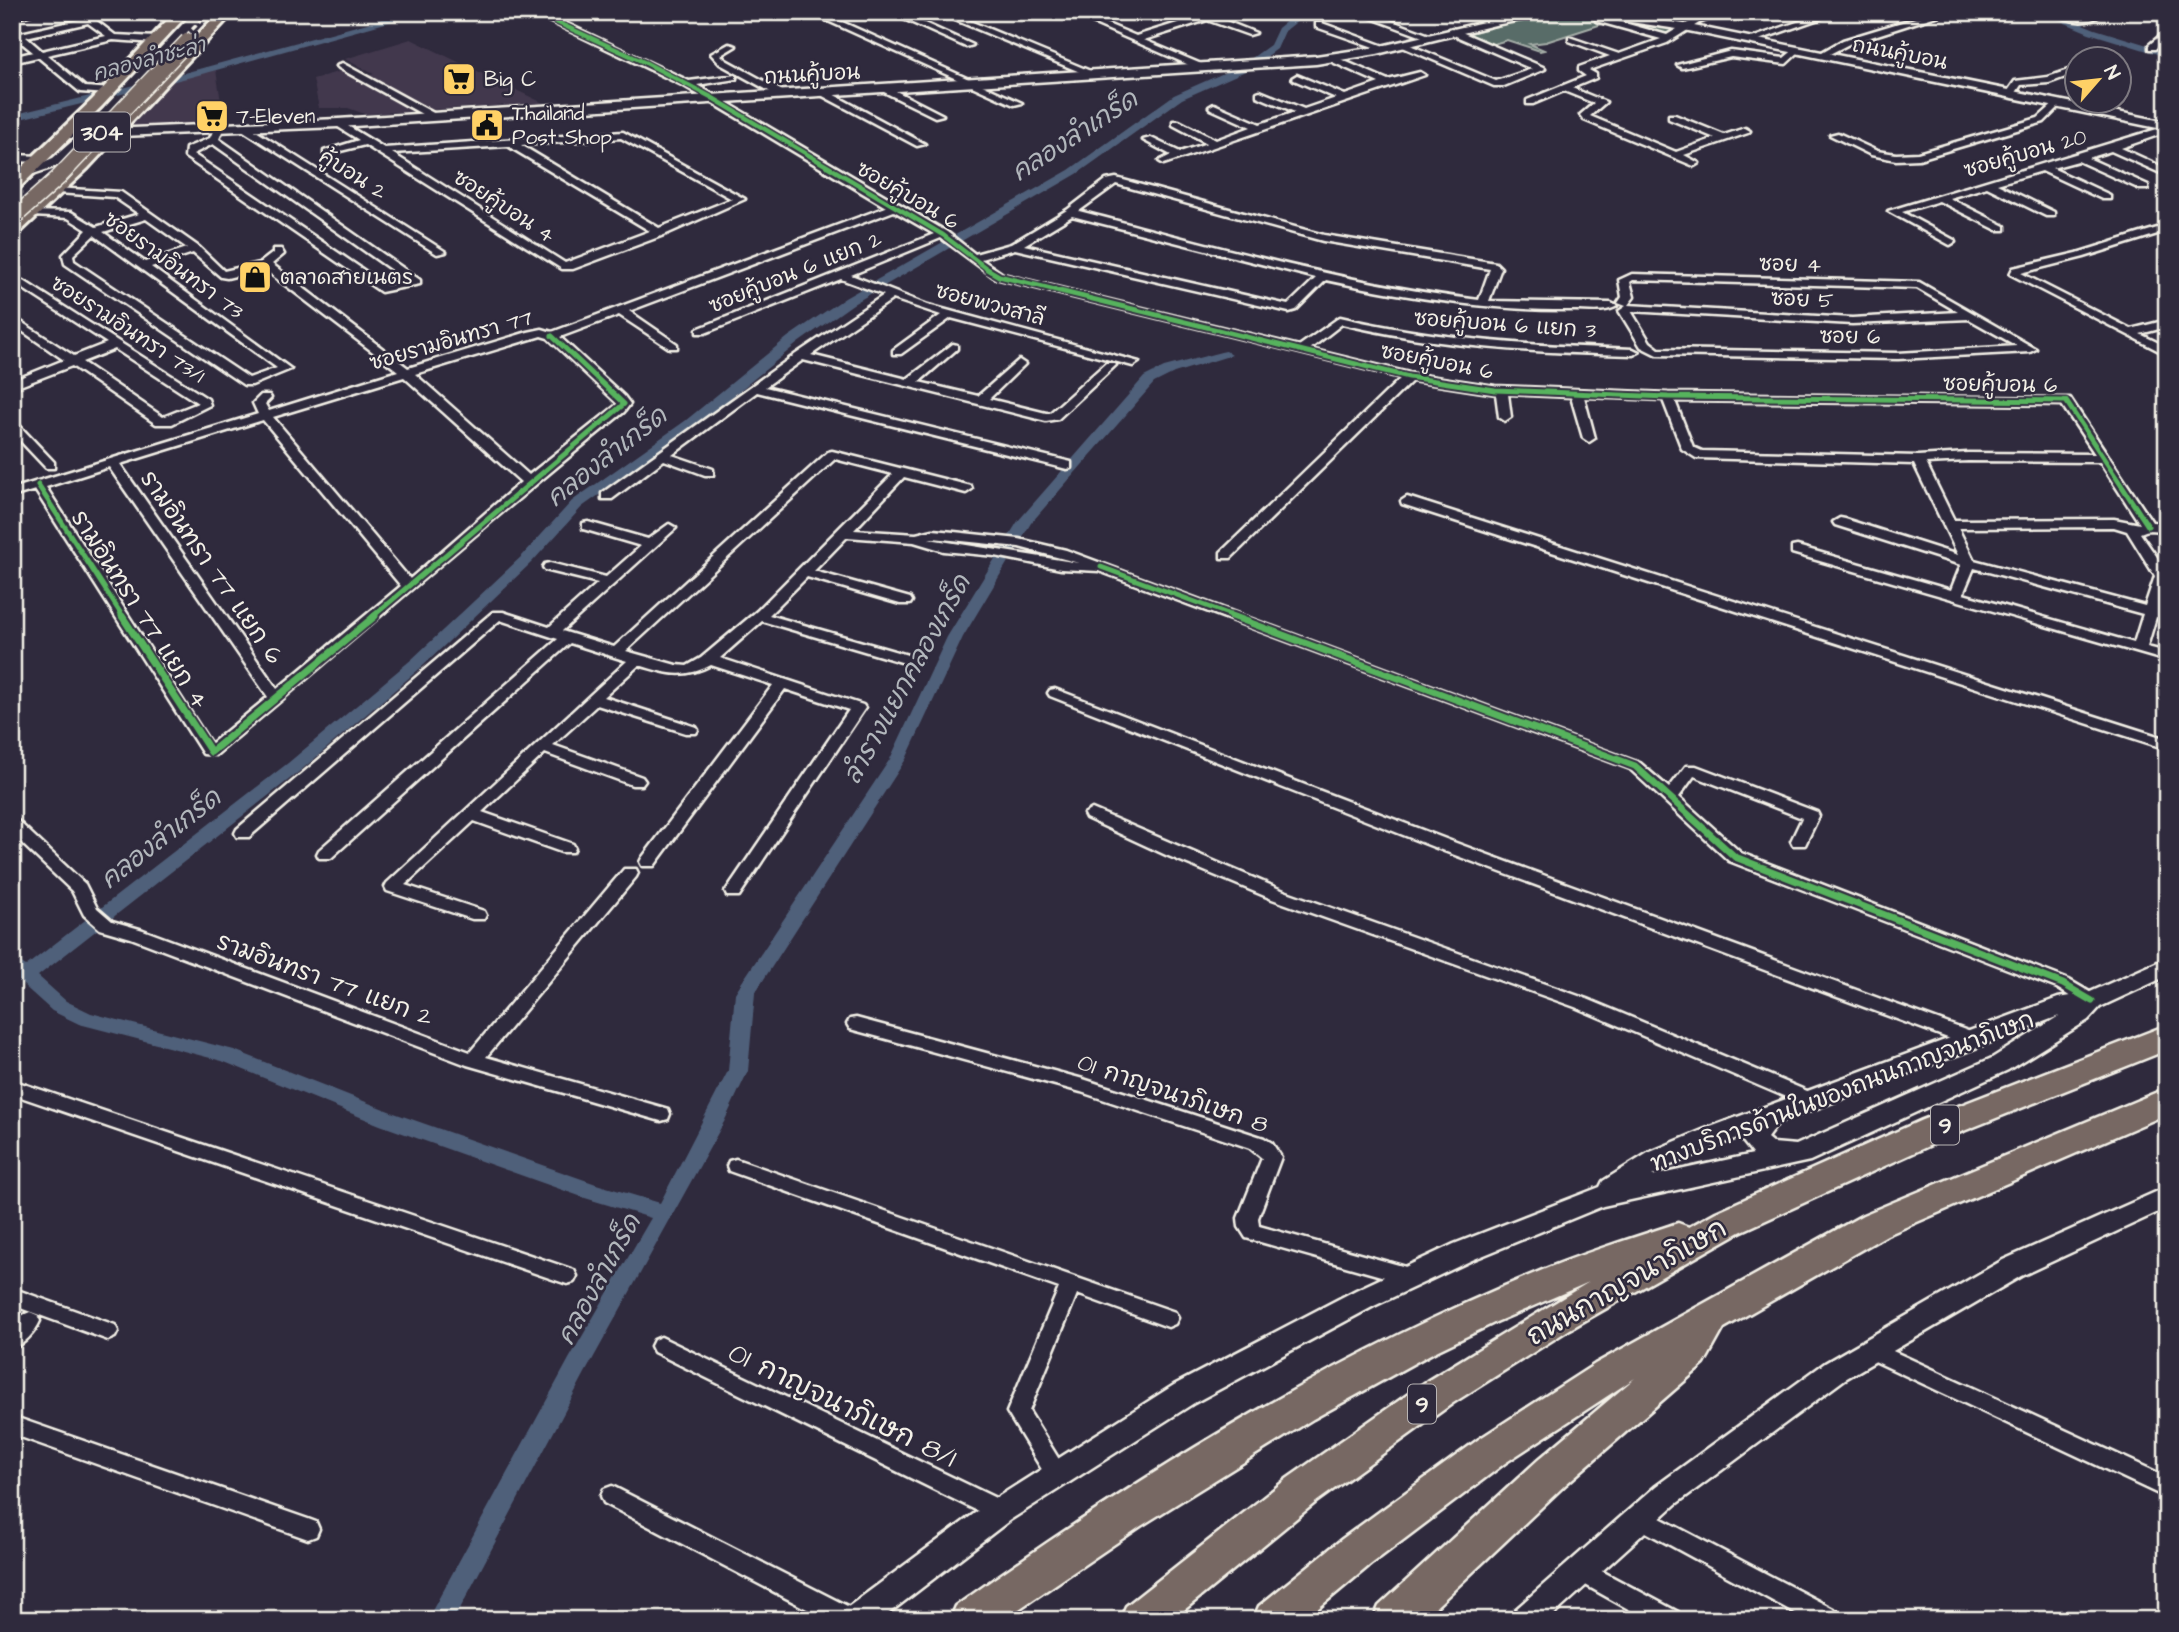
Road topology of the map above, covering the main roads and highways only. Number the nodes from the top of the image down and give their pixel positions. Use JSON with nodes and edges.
{"nodes":[{"id":1,"x":183,"y":12,"type":"edge"},
{"id":2,"x":196,"y":12,"type":"edge"},
{"id":3,"x":216,"y":12,"type":"edge"},
{"id":4,"x":227,"y":12,"type":"edge"},
{"id":5,"x":1556,"y":12,"type":"edge"},
{"id":6,"x":1584,"y":12,"type":"edge"},
{"id":7,"x":1598,"y":13,"type":"edge"},
{"id":8,"x":1653,"y":17,"type":"edge"},
{"id":9,"x":162,"y":40,"type":"junction"},
{"id":10,"x":101,"y":99,"type":"junction"},
{"id":11,"x":134,"y":110,"type":"junction"},
{"id":12,"x":2167,"y":127,"type":"edge"},
{"id":13,"x":112,"y":134,"type":"junction"},
{"id":14,"x":65,"y":135,"type":"junction"},
{"id":15,"x":93,"y":135,"type":"junction"},
{"id":16,"x":17,"y":185,"type":"edge"},
{"id":17,"x":60,"y":188,"type":"junction"},
{"id":18,"x":12,"y":209,"type":"edge"},
{"id":19,"x":34,"y":212,"type":"junction"},
{"id":20,"x":12,"y":217,"type":"edge"},
{"id":21,"x":12,"y":231,"type":"edge"},
{"id":22,"x":2167,"y":966,"type":"edge"},
{"id":23,"x":2092,"y":1001,"type":"junction"},
{"id":24,"x":2167,"y":1037,"type":"edge"},
{"id":25,"x":2167,"y":1100,"type":"edge"},
{"id":26,"x":1770,"y":1115,"type":"junction"},
{"id":27,"x":1801,"y":1154,"type":"junction"},
{"id":28,"x":2167,"y":1196,"type":"edge"},
{"id":29,"x":1598,"y":1197,"type":"junction"},
{"id":30,"x":1728,"y":1222,"type":"junction"},
{"id":31,"x":1713,"y":1314,"type":"junction"},
{"id":32,"x":853,"y":1620,"type":"edge"},
{"id":33,"x":970,"y":1620,"type":"edge"},
{"id":34,"x":1140,"y":1620,"type":"edge"},
{"id":35,"x":1273,"y":1620,"type":"edge"},
{"id":36,"x":1393,"y":1620,"type":"edge"},
{"id":37,"x":1526,"y":1620,"type":"edge"}],
"edges":[{"from":1,"to":9,"type":"main road","number":"304"},
{"from":2,"to":9,"type":"main road","number":"304"},
{"from":3,"to":20,"type":"main road","number":"304","bridge":true},
{"from":4,"to":11,"type":"main road","number":"304"},
{"from":5,"to":13,"type":"main road","name":"ถนนคู้บอน"},
{"from":6,"to":7,"type":"main road","name":"ถนนคู้บอน"},
{"from":7,"to":8,"type":"main road","name":"ถนนคู้บอน"},
{"from":8,"to":12,"type":"main road","name":"ถนนคู้บอน"},
{"from":9,"to":10,"type":"main road","number":"304"},
{"from":9,"to":16,"type":"main road","number":"304"},
{"from":10,"to":11,"type":"main road"},
{"from":10,"to":14,"type":"main road","number":"304"},
{"from":11,"to":13,"type":"main road","number":"304"},
{"from":13,"to":15,"type":"main road","name":"ถนนคู้บอน"},
{"from":13,"to":17,"type":"main road","number":"304"},
{"from":14,"to":15,"type":"main road","name":"ถนนคู้บอน"},
{"from":14,"to":16,"type":"main road","number":"304"},
{"from":15,"to":16,"type":"main road"},
{"from":16,"to":17,"type":"main road"},
{"from":17,"to":19,"type":"main road","number":"304"},
{"from":18,"to":19,"type":"main road"},
{"from":19,"to":20,"type":"main road"},
{"from":19,"to":21,"type":"main road","number":"304"},
{"from":22,"to":23,"type":"main road","name":"ทางบริการด้านในของถนนกาญจนาภิเษก"},
{"from":23,"to":26,"type":"main road","name":"ทางบริการด้านในของถนนกาญจนาภิเษก"},
{"from":23,"to":27,"type":"main road","name":"ทางบริการด้านในของถนนกาญจนาภิเษก"},
{"from":24,"to":30,"type":"highway","name":"ถนนกาญจนาภิเษก","number":"9"},
{"from":25,"to":31,"type":"highway"},
{"from":26,"to":27,"type":"main road"},
{"from":26,"to":29,"type":"main road","name":"ทางบริการด้านในของถนนกาญจนาภิเษก"},
{"from":27,"to":29,"type":"main road","name":"ทางบริการด้านในของถนนกาญจนาภิเษก"},
{"from":28,"to":37,"type":"main road"},
{"from":29,"to":32,"type":"main road","name":"ทางบริการด้านในของถนนกาญจนาภิเษก"},
{"from":30,"to":33,"type":"highway"},
{"from":30,"to":34,"type":"highway","name":"ถนนกาญจนาภิเษก","number":"9"},
{"from":31,"to":35,"type":"highway"},
{"from":31,"to":36,"type":"highway"}]}
